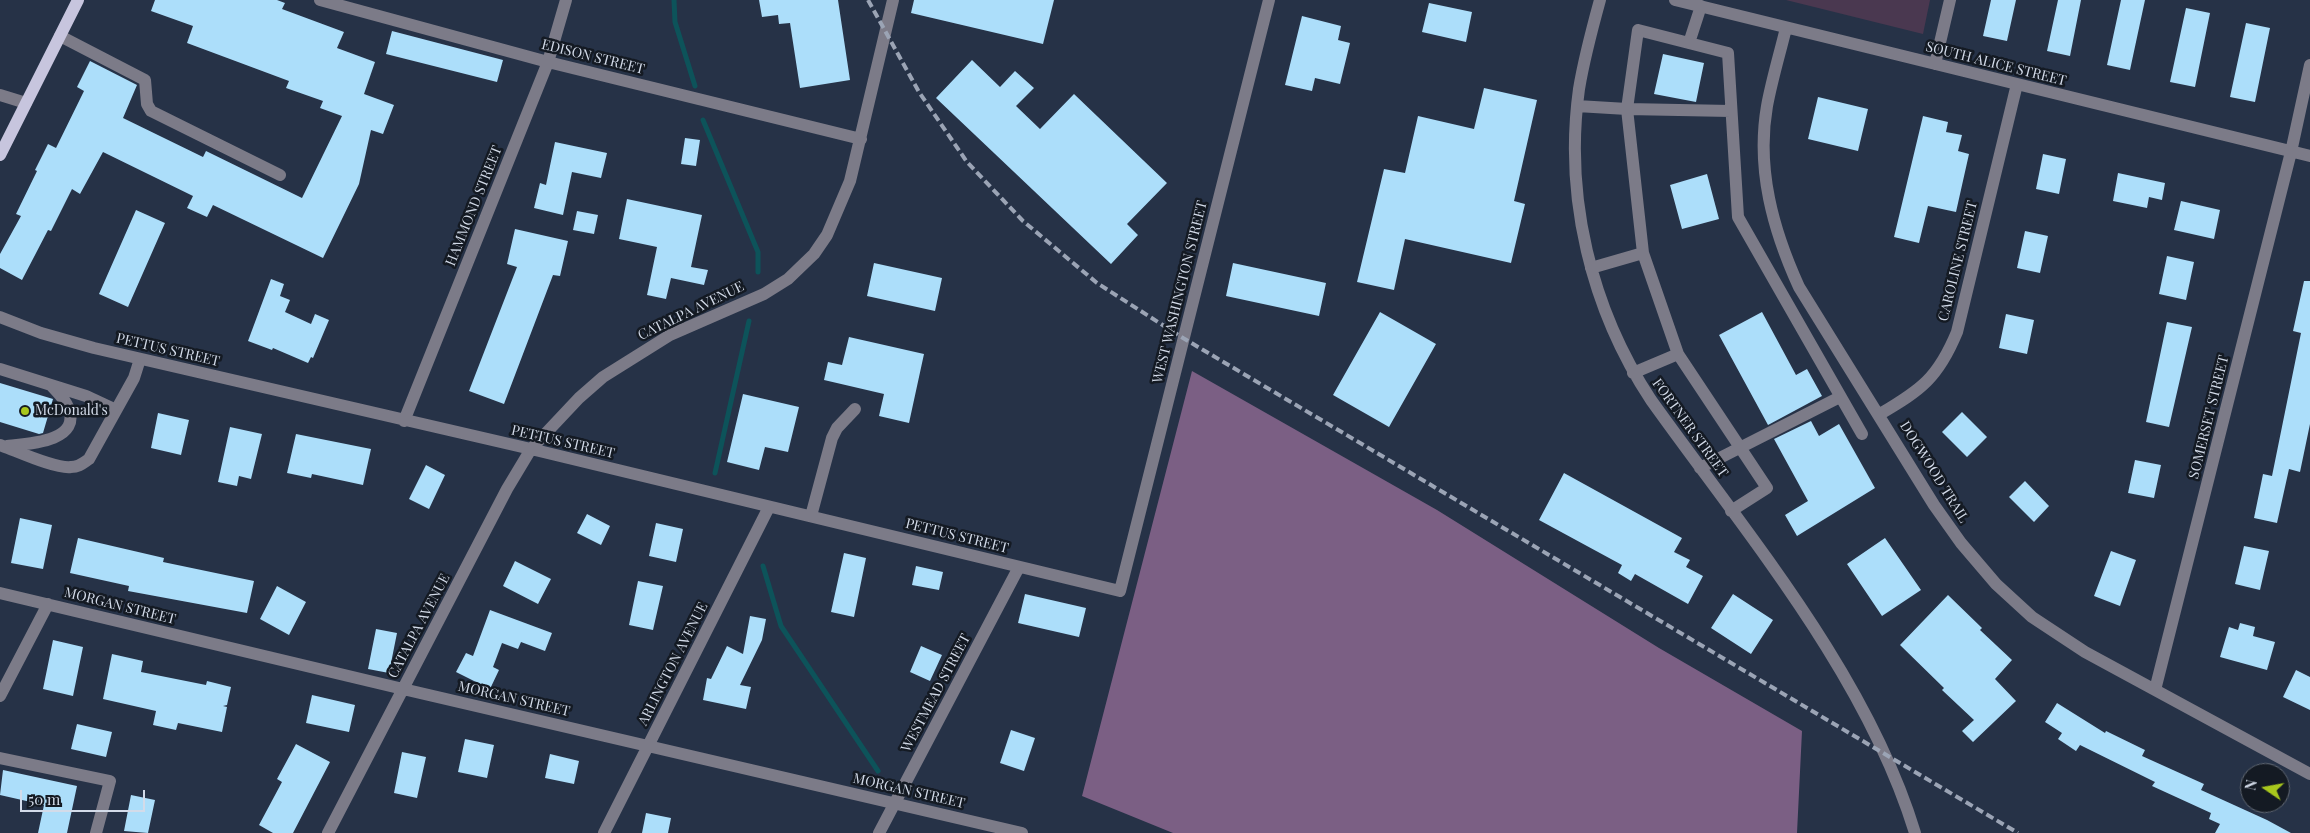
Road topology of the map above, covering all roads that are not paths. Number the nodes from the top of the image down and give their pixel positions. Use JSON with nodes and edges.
{"nodes":[{"id":1,"x":78,"y":0,"type":"edge"},
{"id":2,"x":320,"y":0,"type":"edge"},
{"id":3,"x":566,"y":0,"type":"edge"},
{"id":4,"x":893,"y":0,"type":"edge"},
{"id":5,"x":1269,"y":0,"type":"edge"},
{"id":6,"x":1600,"y":0,"type":"edge"},
{"id":7,"x":1674,"y":0,"type":"edge"},
{"id":8,"x":1950,"y":0,"type":"edge"},
{"id":9,"x":1700,"y":6,"type":"junction"},
{"id":10,"x":1786,"y":28,"type":"junction"},
{"id":11,"x":60,"y":36,"type":"junction"},
{"id":12,"x":1689,"y":43,"type":"junction"},
{"id":13,"x":548,"y":62,"type":"junction"},
{"id":14,"x":1935,"y":64,"type":"junction"},
{"id":15,"x":2310,"y":65,"type":"edge"},
{"id":16,"x":2017,"y":84,"type":"junction"},
{"id":17,"x":0,"y":95,"type":"edge"},
{"id":18,"x":26,"y":103,"type":"junction"},
{"id":19,"x":1577,"y":106,"type":"junction"},
{"id":20,"x":1627,"y":110,"type":"junction"},
{"id":21,"x":1731,"y":111,"type":"junction"},
{"id":22,"x":861,"y":139,"type":"junction"},
{"id":23,"x":2291,"y":152,"type":"junction"},
{"id":24,"x":0,"y":155,"type":"edge"},
{"id":25,"x":2310,"y":156,"type":"edge"},
{"id":26,"x":280,"y":175,"type":"dead end"},
{"id":27,"x":1643,"y":253,"type":"junction"},
{"id":28,"x":1591,"y":268,"type":"junction"},
{"id":29,"x":0,"y":317,"type":"edge"},
{"id":30,"x":1678,"y":354,"type":"junction"},
{"id":31,"x":140,"y":359,"type":"junction"},
{"id":32,"x":0,"y":369,"type":"edge"},
{"id":33,"x":1633,"y":373,"type":"junction"},
{"id":34,"x":51,"y":385,"type":"junction"},
{"id":35,"x":1840,"y":397,"type":"junction"},
{"id":36,"x":855,"y":409,"type":"dead end"},
{"id":37,"x":116,"y":410,"type":"junction"},
{"id":38,"x":1880,"y":414,"type":"junction"},
{"id":39,"x":404,"y":421,"type":"junction"},
{"id":40,"x":1862,"y":434,"type":"dead end"},
{"id":41,"x":2,"y":446,"type":"edge"},
{"id":42,"x":531,"y":448,"type":"junction"},
{"id":43,"x":1740,"y":448,"type":"junction"},
{"id":44,"x":1700,"y":468,"type":"junction"},
{"id":45,"x":769,"y":508,"type":"junction"},
{"id":46,"x":1731,"y":511,"type":"junction"},
{"id":47,"x":811,"y":516,"type":"junction"},
{"id":48,"x":1019,"y":566,"type":"junction"},
{"id":49,"x":1120,"y":591,"type":"joint"},
{"id":50,"x":0,"y":593,"type":"edge"},
{"id":51,"x":48,"y":604,"type":"junction"},
{"id":52,"x":403,"y":689,"type":"junction"},
{"id":53,"x":2155,"y":690,"type":"junction"},
{"id":54,"x":0,"y":696,"type":"edge"},
{"id":55,"x":649,"y":746,"type":"junction"},
{"id":56,"x":0,"y":758,"type":"edge"},
{"id":57,"x":2310,"y":774,"type":"edge"},
{"id":58,"x":894,"y":803,"type":"junction"},
{"id":59,"x":96,"y":833,"type":"edge"},
{"id":60,"x":328,"y":833,"type":"edge"},
{"id":61,"x":604,"y":833,"type":"edge"},
{"id":62,"x":878,"y":833,"type":"edge"},
{"id":63,"x":1022,"y":833,"type":"edge"},
{"id":64,"x":1915,"y":833,"type":"edge"}],
"edges":[{"from":1,"to":11,"type":"main road"},
{"from":2,"to":13,"type":"street","name":"EDISON STREET"},
{"from":3,"to":13,"type":"street","name":"HAMMOND STREET"},
{"from":4,"to":22,"type":"street","name":"CATALPA AVENUE"},
{"from":5,"to":49,"type":"street","name":"WEST WASHINGTON STREET"},
{"from":6,"to":19,"type":"street","name":"FORTNER STREET"},
{"from":7,"to":9,"type":"street","name":"SOUTH ALICE STREET"},
{"from":8,"to":14,"type":"street"},
{"from":9,"to":10,"type":"street","name":"SOUTH ALICE STREET"},
{"from":9,"to":12,"type":"street"},
{"from":10,"to":14,"type":"street","name":"SOUTH ALICE STREET"},
{"from":10,"to":38,"type":"street","name":"DOGWOOD TRAIL"},
{"from":11,"to":18,"type":"main road"},
{"from":11,"to":26,"type":"street"},
{"from":12,"to":20,"type":"street"},
{"from":12,"to":21,"type":"street"},
{"from":13,"to":22,"type":"street","name":"EDISON STREET"},
{"from":13,"to":39,"type":"street","name":"HAMMOND STREET"},
{"from":14,"to":16,"type":"street","name":"SOUTH ALICE STREET"},
{"from":15,"to":23,"type":"street","name":"SOMERSET STREET"},
{"from":16,"to":23,"type":"street","name":"SOUTH ALICE STREET"},
{"from":16,"to":38,"type":"street","name":"CAROLINE STREET"},
{"from":17,"to":18,"type":"street"},
{"from":18,"to":24,"type":"main road"},
{"from":19,"to":20,"type":"street"},
{"from":19,"to":28,"type":"street","name":"FORTNER STREET"},
{"from":20,"to":21,"type":"street"},
{"from":20,"to":27,"type":"street"},
{"from":21,"to":35,"type":"street"},
{"from":22,"to":42,"type":"street","name":"CATALPA AVENUE"},
{"from":23,"to":25,"type":"street","name":"SOUTH ALICE STREET"},
{"from":23,"to":53,"type":"street","name":"SOMERSET STREET"},
{"from":27,"to":28,"type":"street"},
{"from":27,"to":30,"type":"street"},
{"from":28,"to":33,"type":"street","name":"FORTNER STREET"},
{"from":29,"to":31,"type":"street","name":"PETTUS STREET"},
{"from":30,"to":33,"type":"street"},
{"from":30,"to":43,"type":"street"},
{"from":31,"to":37,"type":"street"},
{"from":31,"to":39,"type":"street","name":"PETTUS STREET"},
{"from":32,"to":34,"type":"street"},
{"from":33,"to":44,"type":"street","name":"FORTNER STREET"},
{"from":34,"to":37,"type":"street"},
{"from":34,"to":41,"type":"street"},
{"from":35,"to":40,"type":"street"},
{"from":35,"to":43,"type":"street"},
{"from":36,"to":47,"type":"street"},
{"from":37,"to":41,"type":"street"},
{"from":38,"to":53,"type":"street","name":"DOGWOOD TRAIL"},
{"from":39,"to":42,"type":"street","name":"PETTUS STREET"},
{"from":42,"to":45,"type":"street","name":"PETTUS STREET"},
{"from":42,"to":52,"type":"street","name":"CATALPA AVENUE"},
{"from":43,"to":44,"type":"street"},
{"from":43,"to":46,"type":"street"},
{"from":44,"to":46,"type":"street","name":"FORTNER STREET"},
{"from":45,"to":47,"type":"street","name":"PETTUS STREET"},
{"from":45,"to":55,"type":"street","name":"ARLINGTON AVENUE"},
{"from":46,"to":64,"type":"street","name":"FORTNER STREET"},
{"from":47,"to":48,"type":"street","name":"PETTUS STREET"},
{"from":48,"to":49,"type":"street","name":"PETTUS STREET"},
{"from":48,"to":58,"type":"street","name":"WESTMEAD STREET"},
{"from":50,"to":51,"type":"street","name":"MORGAN STREET"},
{"from":51,"to":52,"type":"street","name":"MORGAN STREET"},
{"from":51,"to":54,"type":"street"},
{"from":52,"to":55,"type":"street","name":"MORGAN STREET"},
{"from":52,"to":60,"type":"street","name":"CATALPA AVENUE"},
{"from":53,"to":57,"type":"street","name":"DOGWOOD TRAIL"},
{"from":55,"to":58,"type":"street","name":"MORGAN STREET"},
{"from":55,"to":61,"type":"street","name":"ARLINGTON AVENUE"},
{"from":56,"to":59,"type":"street"},
{"from":58,"to":62,"type":"street","name":"WESTMEAD STREET"},
{"from":58,"to":63,"type":"street","name":"MORGAN STREET"}]}
